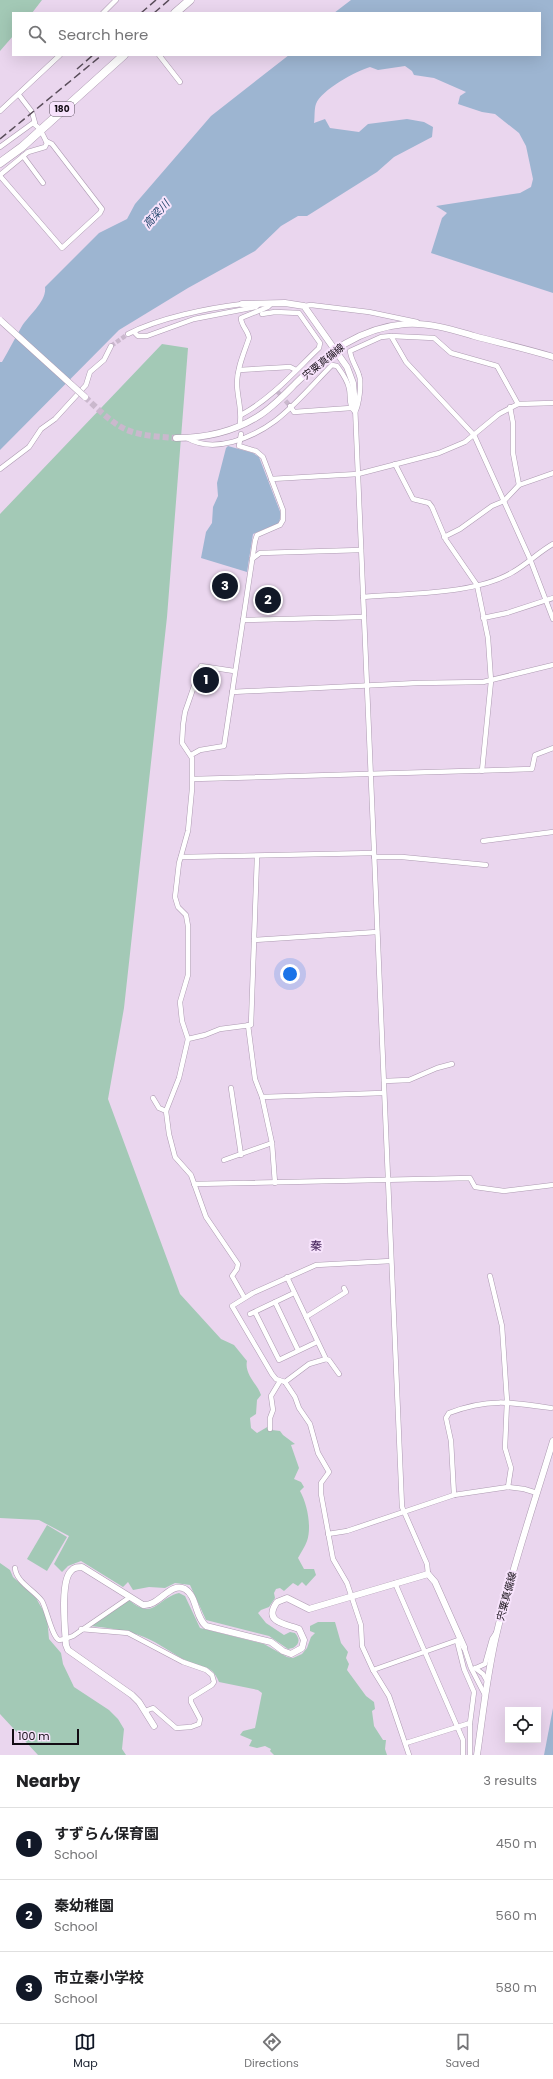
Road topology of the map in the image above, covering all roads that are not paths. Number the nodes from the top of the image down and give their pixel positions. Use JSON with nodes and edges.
{"nodes":[{"id":1,"x":116,"y":0,"type":"edge"},
{"id":2,"x":190,"y":0,"type":"edge"},
{"id":3,"x":104,"y":12,"type":"edge"},
{"id":4,"x":176,"y":12,"type":"edge"},
{"id":5,"x":59,"y":56,"type":"edge"},
{"id":6,"x":123,"y":56,"type":"edge"},
{"id":7,"x":160,"y":56,"type":"edge"},
{"id":8,"x":180,"y":82,"type":"dead end"},
{"id":9,"x":19,"y":95,"type":"junction"},
{"id":10,"x":0,"y":110,"type":"edge"},
{"id":11,"x":38,"y":126,"type":"junction"},
{"id":12,"x":46,"y":141,"type":"junction"},
{"id":13,"x":0,"y":147,"type":"edge"},
{"id":14,"x":23,"y":156,"type":"junction"},
{"id":15,"x":0,"y":163,"type":"edge"},
{"id":16,"x":0,"y":176,"type":"edge"},
{"id":17,"x":43,"y":183,"type":"dead end"},
{"id":18,"x":260,"y":303,"type":"junction"},
{"id":19,"x":242,"y":304,"type":"joint"},
{"id":20,"x":271,"y":304,"type":"junction"},
{"id":21,"x":304,"y":306,"type":"junction"},
{"id":22,"x":262,"y":314,"type":"dead end"},
{"id":23,"x":0,"y":320,"type":"edge"},
{"id":24,"x":437,"y":327,"type":"junction"},
{"id":25,"x":135,"y":333,"type":"tunnel mouth"},
{"id":26,"x":128,"y":334,"type":"tunnel mouth"},
{"id":27,"x":392,"y":336,"type":"junction"},
{"id":28,"x":111,"y":346,"type":"tunnel mouth"},
{"id":29,"x":335,"y":349,"type":"junction"},
{"id":30,"x":553,"y":358,"type":"edge"},
{"id":31,"x":239,"y":370,"type":"junction"},
{"id":32,"x":296,"y":370,"type":"junction"},
{"id":33,"x":85,"y":397,"type":"tunnel mouth"},
{"id":34,"x":553,"y":403,"type":"edge"},
{"id":35,"x":518,"y":404,"type":"junction"},
{"id":36,"x":290,"y":406,"type":"junction"},
{"id":37,"x":353,"y":406,"type":"junction"},
{"id":38,"x":510,"y":408,"type":"junction"},
{"id":39,"x":355,"y":412,"type":"junction"},
{"id":40,"x":241,"y":415,"type":"junction"},
{"id":41,"x":240,"y":423,"type":"dead end"},
{"id":42,"x":474,"y":435,"type":"junction"},
{"id":43,"x":241,"y":436,"type":"junction"},
{"id":44,"x":176,"y":438,"type":"tunnel mouth"},
{"id":45,"x":187,"y":438,"type":"junction"},
{"id":46,"x":395,"y":464,"type":"junction"},
{"id":47,"x":0,"y":469,"type":"edge"},
{"id":48,"x":553,"y":473,"type":"edge"},
{"id":49,"x":358,"y":474,"type":"junction"},
{"id":50,"x":271,"y":479,"type":"junction"},
{"id":51,"x":519,"y":485,"type":"junction"},
{"id":52,"x":504,"y":501,"type":"junction"},
{"id":53,"x":444,"y":537,"type":"junction"},
{"id":54,"x":553,"y":544,"type":"edge"},
{"id":55,"x":361,"y":550,"type":"junction"},
{"id":56,"x":252,"y":559,"type":"junction"},
{"id":57,"x":530,"y":559,"type":"junction"},
{"id":58,"x":477,"y":585,"type":"junction"},
{"id":59,"x":363,"y":597,"type":"junction"},
{"id":60,"x":553,"y":598,"type":"edge"},
{"id":61,"x":546,"y":600,"type":"junction"},
{"id":62,"x":364,"y":617,"type":"junction"},
{"id":63,"x":483,"y":618,"type":"junction"},
{"id":64,"x":553,"y":619,"type":"edge"},
{"id":65,"x":243,"y":620,"type":"junction"},
{"id":66,"x":553,"y":665,"type":"edge"},
{"id":67,"x":234,"y":671,"type":"junction"},
{"id":68,"x":491,"y":681,"type":"junction"},
{"id":69,"x":366,"y":685,"type":"junction"},
{"id":70,"x":232,"y":692,"type":"junction"},
{"id":71,"x":553,"y":748,"type":"edge"},
{"id":72,"x":191,"y":755,"type":"junction"},
{"id":73,"x":482,"y":771,"type":"junction"},
{"id":74,"x":370,"y":773,"type":"junction"},
{"id":75,"x":193,"y":779,"type":"junction"},
{"id":76,"x":553,"y":832,"type":"edge"},
{"id":77,"x":483,"y":841,"type":"dead end"},
{"id":78,"x":374,"y":855,"type":"junction"},
{"id":79,"x":257,"y":857,"type":"junction"},
{"id":80,"x":180,"y":858,"type":"junction"},
{"id":81,"x":486,"y":865,"type":"dead end"},
{"id":82,"x":377,"y":932,"type":"junction"},
{"id":83,"x":254,"y":940,"type":"junction"},
{"id":84,"x":248,"y":1025,"type":"junction"},
{"id":85,"x":188,"y":1038,"type":"junction"},
{"id":86,"x":452,"y":1064,"type":"dead end"},
{"id":87,"x":384,"y":1081,"type":"junction"},
{"id":88,"x":231,"y":1088,"type":"dead end"},
{"id":89,"x":383,"y":1093,"type":"junction"},
{"id":90,"x":262,"y":1097,"type":"junction"},
{"id":91,"x":153,"y":1098,"type":"dead end"},
{"id":92,"x":166,"y":1111,"type":"junction"},
{"id":93,"x":272,"y":1143,"type":"junction"},
{"id":94,"x":241,"y":1155,"type":"junction"},
{"id":95,"x":224,"y":1160,"type":"dead end"},
{"id":96,"x":388,"y":1180,"type":"junction"},
{"id":97,"x":275,"y":1182,"type":"junction"},
{"id":98,"x":194,"y":1184,"type":"junction"},
{"id":99,"x":553,"y":1185,"type":"edge"},
{"id":100,"x":391,"y":1261,"type":"junction"},
{"id":101,"x":490,"y":1276,"type":"dead end"},
{"id":102,"x":287,"y":1277,"type":"junction"},
{"id":103,"x":344,"y":1288,"type":"dead end"},
{"id":104,"x":294,"y":1293,"type":"junction"},
{"id":105,"x":244,"y":1297,"type":"junction"},
{"id":106,"x":275,"y":1302,"type":"junction"},
{"id":107,"x":255,"y":1312,"type":"junction"},
{"id":108,"x":250,"y":1314,"type":"dead end"},
{"id":109,"x":306,"y":1317,"type":"junction"},
{"id":110,"x":318,"y":1342,"type":"junction"},
{"id":111,"x":298,"y":1350,"type":"junction"},
{"id":112,"x":326,"y":1359,"type":"junction"},
{"id":113,"x":339,"y":1374,"type":"dead end"},
{"id":114,"x":283,"y":1381,"type":"junction"},
{"id":115,"x":507,"y":1401,"type":"junction"},
{"id":116,"x":551,"y":1408,"type":"dead end"},
{"id":117,"x":270,"y":1429,"type":"dead end"},
{"id":118,"x":553,"y":1441,"type":"edge"},
{"id":119,"x":508,"y":1487,"type":"junction"},
{"id":120,"x":537,"y":1493,"type":"junction"},
{"id":121,"x":454,"y":1495,"type":"junction"},
{"id":122,"x":403,"y":1512,"type":"junction"},
{"id":123,"x":328,"y":1534,"type":"junction"},
{"id":124,"x":15,"y":1568,"type":"dead end"},
{"id":125,"x":428,"y":1574,"type":"junction"},
{"id":126,"x":395,"y":1583,"type":"junction"},
{"id":127,"x":130,"y":1597,"type":"junction"},
{"id":128,"x":352,"y":1597,"type":"junction"},
{"id":129,"x":81,"y":1629,"type":"junction"},
{"id":130,"x":496,"y":1633,"type":"junction"},
{"id":131,"x":65,"y":1639,"type":"junction"},
{"id":132,"x":458,"y":1640,"type":"junction"},
{"id":133,"x":464,"y":1647,"type":"junction"},
{"id":134,"x":425,"y":1652,"type":"junction"},
{"id":135,"x":476,"y":1668,"type":"junction"},
{"id":136,"x":373,"y":1670,"type":"junction"},
{"id":137,"x":474,"y":1674,"type":"junction"},
{"id":138,"x":487,"y":1678,"type":"junction"},
{"id":139,"x":485,"y":1696,"type":"junction"},
{"id":140,"x":145,"y":1711,"type":"junction"},
{"id":141,"x":470,"y":1723,"type":"junction"},
{"id":142,"x":154,"y":1726,"type":"dead end"},
{"id":143,"x":457,"y":1726,"type":"junction"},
{"id":144,"x":406,"y":1743,"type":"junction"},
{"id":145,"x":409,"y":1755,"type":"edge"},
{"id":146,"x":463,"y":1755,"type":"edge"},
{"id":147,"x":470,"y":1755,"type":"edge"},
{"id":148,"x":477,"y":1755,"type":"edge"}],
"edges":[{"from":1,"to":3,"type":"street"},
{"from":2,"to":4,"type":"highway"},
{"from":5,"to":9,"type":"street"},
{"from":6,"to":11,"type":"highway","number":"180"},
{"from":7,"to":8,"type":"street"},
{"from":9,"to":10,"type":"street"},
{"from":9,"to":11,"type":"street"},
{"from":11,"to":12,"type":"street"},
{"from":11,"to":13,"type":"street"},
{"from":11,"to":15,"type":"highway","number":"180"},
{"from":12,"to":14,"type":"street"},
{"from":12,"to":16,"type":"street"},
{"from":14,"to":16,"type":"street"},
{"from":14,"to":17,"type":"street"},
{"from":18,"to":19,"type":"street"},
{"from":18,"to":20,"type":"street"},
{"from":18,"to":25,"type":"street"},
{"from":19,"to":26,"type":"street"},
{"from":20,"to":21,"type":"street"},
{"from":20,"to":31,"type":"street"},
{"from":21,"to":24,"type":"street"},
{"from":21,"to":29,"type":"street"},
{"from":22,"to":32,"type":"street"},
{"from":23,"to":33,"type":"street","bridge":true},
{"from":24,"to":29,"type":"street","name":"宍粟真備線"},
{"from":24,"to":30,"type":"street","name":"宍粟真備線"},
{"from":27,"to":35,"type":"street"},
{"from":27,"to":39,"type":"street"},
{"from":27,"to":42,"type":"street"},
{"from":28,"to":47,"type":"street"},
{"from":29,"to":37,"type":"street"},
{"from":29,"to":45,"type":"street","name":"宍粟真備線"},
{"from":31,"to":32,"type":"street"},
{"from":31,"to":40,"type":"street"},
{"from":32,"to":40,"type":"street"},
{"from":34,"to":35,"type":"street"},
{"from":35,"to":38,"type":"street"},
{"from":36,"to":37,"type":"street"},
{"from":36,"to":37,"type":"street"},
{"from":36,"to":43,"type":"street"},
{"from":37,"to":39,"type":"street"},
{"from":38,"to":42,"type":"street"},
{"from":38,"to":51,"type":"street"},
{"from":39,"to":49,"type":"street"},
{"from":40,"to":41,"type":"street"},
{"from":42,"to":46,"type":"street"},
{"from":42,"to":52,"type":"street"},
{"from":43,"to":45,"type":"street"},
{"from":43,"to":50,"type":"street"},
{"from":44,"to":45,"type":"street","name":"宍粟真備線"},
{"from":46,"to":49,"type":"street"},
{"from":46,"to":53,"type":"street"},
{"from":48,"to":51,"type":"street"},
{"from":49,"to":50,"type":"street"},
{"from":49,"to":55,"type":"street"},
{"from":50,"to":56,"type":"street"},
{"from":51,"to":52,"type":"street"},
{"from":52,"to":53,"type":"street"},
{"from":52,"to":57,"type":"street"},
{"from":53,"to":58,"type":"street"},
{"from":54,"to":57,"type":"street"},
{"from":55,"to":56,"type":"street"},
{"from":55,"to":59,"type":"street"},
{"from":56,"to":65,"type":"street"},
{"from":57,"to":58,"type":"street"},
{"from":57,"to":61,"type":"street"},
{"from":58,"to":59,"type":"street"},
{"from":58,"to":63,"type":"street"},
{"from":59,"to":62,"type":"street"},
{"from":60,"to":61,"type":"street"},
{"from":61,"to":63,"type":"street"},
{"from":61,"to":64,"type":"street"},
{"from":62,"to":65,"type":"street"},
{"from":62,"to":69,"type":"street"},
{"from":63,"to":68,"type":"street"},
{"from":65,"to":67,"type":"street"},
{"from":66,"to":68,"type":"street"},
{"from":67,"to":70,"type":"street"},
{"from":67,"to":72,"type":"street"},
{"from":68,"to":69,"type":"street"},
{"from":68,"to":73,"type":"street"},
{"from":69,"to":70,"type":"street"},
{"from":69,"to":74,"type":"street"},
{"from":70,"to":72,"type":"street"},
{"from":71,"to":73,"type":"street"},
{"from":72,"to":75,"type":"street"},
{"from":73,"to":74,"type":"street"},
{"from":74,"to":75,"type":"street"},
{"from":74,"to":78,"type":"street"},
{"from":75,"to":80,"type":"street"},
{"from":76,"to":77,"type":"street"},
{"from":78,"to":79,"type":"street"},
{"from":78,"to":81,"type":"street"},
{"from":78,"to":82,"type":"street"},
{"from":79,"to":80,"type":"street"},
{"from":79,"to":83,"type":"street"},
{"from":80,"to":85,"type":"street"},
{"from":82,"to":83,"type":"street"},
{"from":82,"to":87,"type":"street"},
{"from":83,"to":84,"type":"street"},
{"from":84,"to":85,"type":"street"},
{"from":84,"to":90,"type":"street"},
{"from":85,"to":92,"type":"street"},
{"from":86,"to":87,"type":"street"},
{"from":87,"to":89,"type":"street"},
{"from":88,"to":94,"type":"street"},
{"from":89,"to":90,"type":"street"},
{"from":89,"to":96,"type":"street"},
{"from":90,"to":93,"type":"street"},
{"from":91,"to":92,"type":"street"},
{"from":92,"to":98,"type":"street"},
{"from":93,"to":94,"type":"street"},
{"from":93,"to":97,"type":"street"},
{"from":94,"to":95,"type":"street"},
{"from":96,"to":97,"type":"street"},
{"from":96,"to":99,"type":"street"},
{"from":96,"to":100,"type":"street"},
{"from":97,"to":98,"type":"street"},
{"from":98,"to":105,"type":"street"},
{"from":100,"to":102,"type":"street"},
{"from":100,"to":122,"type":"street"},
{"from":101,"to":115,"type":"street"},
{"from":102,"to":104,"type":"street"},
{"from":102,"to":105,"type":"street"},
{"from":103,"to":109,"type":"street"},
{"from":104,"to":106,"type":"street"},
{"from":104,"to":109,"type":"street"},
{"from":105,"to":114,"type":"street"},
{"from":106,"to":107,"type":"street"},
{"from":106,"to":111,"type":"street"},
{"from":107,"to":108,"type":"street"},
{"from":107,"to":111,"type":"street"},
{"from":109,"to":110,"type":"street"},
{"from":110,"to":111,"type":"street"},
{"from":110,"to":112,"type":"street"},
{"from":112,"to":113,"type":"street"},
{"from":112,"to":114,"type":"street"},
{"from":114,"to":117,"type":"street"},
{"from":114,"to":123,"type":"street"},
{"from":115,"to":116,"type":"street"},
{"from":115,"to":119,"type":"street"},
{"from":115,"to":121,"type":"street"},
{"from":118,"to":120,"type":"street","name":"宍粟真備線"},
{"from":119,"to":120,"type":"street"},
{"from":119,"to":121,"type":"street"},
{"from":120,"to":130,"type":"street","name":"宍粟真備線"},
{"from":121,"to":122,"type":"street"},
{"from":122,"to":123,"type":"street"},
{"from":122,"to":125,"type":"street"},
{"from":123,"to":128,"type":"street"},
{"from":124,"to":131,"type":"street"},
{"from":125,"to":126,"type":"street"},
{"from":125,"to":132,"type":"street"},
{"from":126,"to":128,"type":"street"},
{"from":126,"to":134,"type":"street"},
{"from":127,"to":128,"type":"street"},
{"from":127,"to":129,"type":"street"},
{"from":127,"to":131,"type":"street"},
{"from":128,"to":136,"type":"street"},
{"from":129,"to":131,"type":"street"},
{"from":129,"to":140,"type":"street"},
{"from":130,"to":135,"type":"street"},
{"from":130,"to":138,"type":"street","name":"宍粟真備線"},
{"from":131,"to":140,"type":"street"},
{"from":132,"to":133,"type":"street"},
{"from":132,"to":134,"type":"street"},
{"from":132,"to":141,"type":"street"},
{"from":133,"to":135,"type":"street"},
{"from":133,"to":137,"type":"street"},
{"from":134,"to":136,"type":"street"},
{"from":134,"to":143,"type":"street"},
{"from":135,"to":138,"type":"street"},
{"from":136,"to":144,"type":"street"},
{"from":137,"to":138,"type":"street"},
{"from":137,"to":139,"type":"street"},
{"from":138,"to":139,"type":"street","name":"宍粟真備線"},
{"from":139,"to":148,"type":"street","name":"宍粟真備線"},
{"from":140,"to":142,"type":"street"},
{"from":141,"to":143,"type":"street"},
{"from":141,"to":147,"type":"street"},
{"from":143,"to":144,"type":"street"},
{"from":143,"to":146,"type":"street"},
{"from":144,"to":145,"type":"street"}]}
